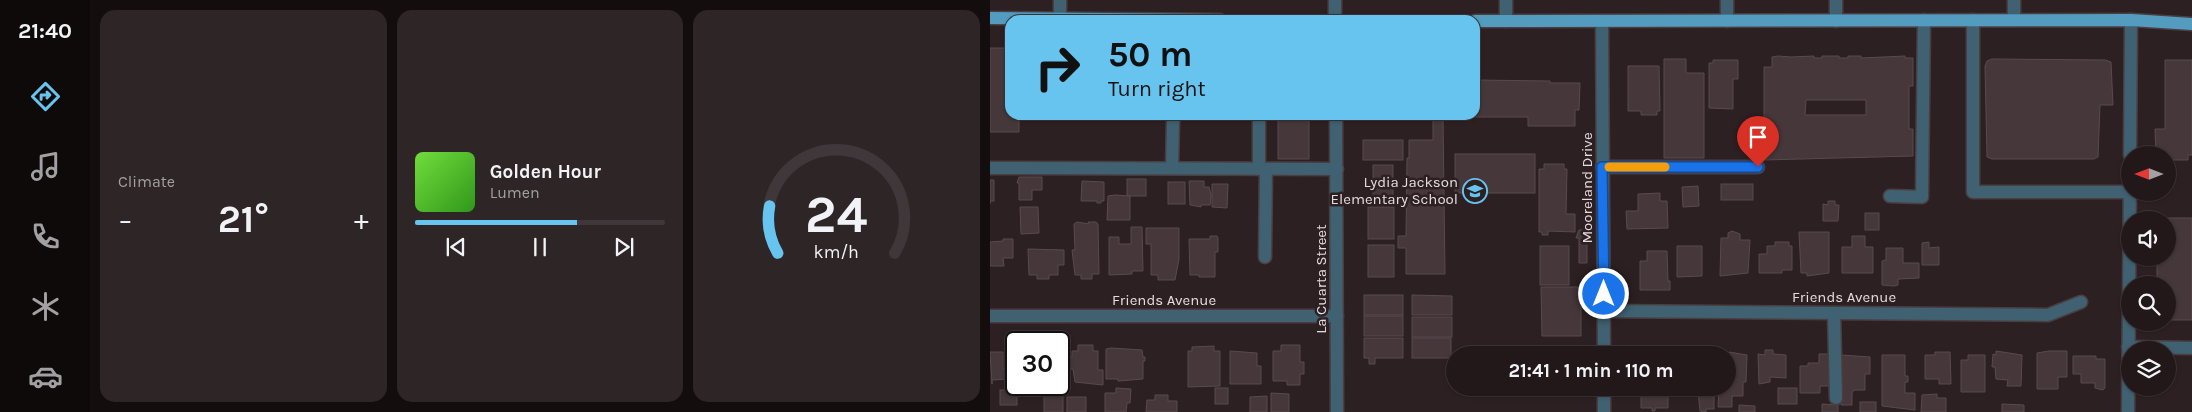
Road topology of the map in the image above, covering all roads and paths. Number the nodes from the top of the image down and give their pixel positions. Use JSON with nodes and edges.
{"nodes":[{"id":1,"x":1060,"y":0,"type":"edge"},
{"id":2,"x":1336,"y":0,"type":"edge"},
{"id":3,"x":1506,"y":0,"type":"edge"},
{"id":4,"x":1727,"y":0,"type":"edge"},
{"id":5,"x":1836,"y":0,"type":"edge"},
{"id":6,"x":2014,"y":0,"type":"edge"},
{"id":7,"x":1060,"y":15,"type":"edge"},
{"id":8,"x":1335,"y":15,"type":"edge"},
{"id":9,"x":990,"y":18,"type":"edge"},
{"id":10,"x":1005,"y":18,"type":"edge"},
{"id":11,"x":1924,"y":20,"type":"junction"},
{"id":12,"x":1973,"y":20,"type":"junction"},
{"id":13,"x":2014,"y":20,"type":"junction"},
{"id":14,"x":2131,"y":20,"type":"junction"},
{"id":15,"x":1480,"y":21,"type":"edge"},
{"id":16,"x":1506,"y":21,"type":"junction"},
{"id":17,"x":1602,"y":21,"type":"junction"},
{"id":18,"x":1727,"y":21,"type":"junction"},
{"id":19,"x":1836,"y":21,"type":"junction"},
{"id":20,"x":2192,"y":24,"type":"edge"},
{"id":21,"x":1174,"y":120,"type":"edge"},
{"id":22,"x":1259,"y":120,"type":"edge"},
{"id":23,"x":1336,"y":120,"type":"edge"},
{"id":24,"x":2130,"y":146,"type":"edge"},
{"id":25,"x":1602,"y":167,"type":"junction"},
{"id":26,"x":1758,"y":167,"type":"dead end"},
{"id":27,"x":990,"y":168,"type":"edge"},
{"id":28,"x":1172,"y":168,"type":"junction"},
{"id":29,"x":1262,"y":169,"type":"junction"},
{"id":30,"x":1337,"y":169,"type":"junction"},
{"id":31,"x":2121,"y":192,"type":"edge"},
{"id":32,"x":1890,"y":196,"type":"dead end"},
{"id":33,"x":2130,"y":201,"type":"edge"},
{"id":34,"x":1265,"y":257,"type":"dead end"},
{"id":35,"x":2081,"y":302,"type":"dead end"},
{"id":36,"x":1604,"y":312,"type":"junction"},
{"id":37,"x":1834,"y":313,"type":"junction"},
{"id":38,"x":990,"y":316,"type":"edge"},
{"id":39,"x":1337,"y":316,"type":"junction"},
{"id":40,"x":2128,"y":341,"type":"edge"},
{"id":41,"x":1604,"y":346,"type":"edge"},
{"id":42,"x":2176,"y":348,"type":"edge"},
{"id":43,"x":2192,"y":348,"type":"edge"},
{"id":44,"x":1604,"y":396,"type":"edge"},
{"id":45,"x":2128,"y":396,"type":"edge"},
{"id":46,"x":1836,"y":398,"type":"dead end"},
{"id":47,"x":1337,"y":412,"type":"edge"},
{"id":48,"x":1604,"y":412,"type":"edge"},
{"id":49,"x":2128,"y":412,"type":"edge"}],
"edges":[{"from":1,"to":7,"type":"street"},
{"from":2,"to":8,"type":"street"},
{"from":3,"to":16,"type":"street"},
{"from":4,"to":18,"type":"street"},
{"from":5,"to":19,"type":"street"},
{"from":6,"to":13,"type":"street"},
{"from":9,"to":10,"type":"main road"},
{"from":11,"to":12,"type":"main road"},
{"from":11,"to":19,"type":"main road"},
{"from":11,"to":32,"type":"street"},
{"from":12,"to":13,"type":"main road"},
{"from":12,"to":31,"type":"street"},
{"from":13,"to":14,"type":"main road"},
{"from":14,"to":20,"type":"main road"},
{"from":14,"to":24,"type":"street"},
{"from":15,"to":16,"type":"main road"},
{"from":16,"to":17,"type":"main road"},
{"from":17,"to":18,"type":"main road"},
{"from":17,"to":25,"type":"street","name":"Mooreland Drive"},
{"from":18,"to":19,"type":"main road"},
{"from":21,"to":28,"type":"street"},
{"from":22,"to":29,"type":"street"},
{"from":23,"to":30,"type":"street","name":"La Cuarta Street"},
{"from":25,"to":26,"type":"street"},
{"from":25,"to":36,"type":"street","name":"Mooreland Drive"},
{"from":27,"to":28,"type":"street"},
{"from":28,"to":29,"type":"street"},
{"from":29,"to":30,"type":"street"},
{"from":29,"to":34,"type":"street"},
{"from":30,"to":39,"type":"street","name":"La Cuarta Street"},
{"from":33,"to":40,"type":"street"},
{"from":35,"to":37,"type":"street","name":"Friends Avenue"},
{"from":36,"to":37,"type":"street","name":"Friends Avenue"},
{"from":36,"to":41,"type":"street","name":"Mooreland Drive"},
{"from":37,"to":46,"type":"street"},
{"from":38,"to":39,"type":"street","name":"Friends Avenue"},
{"from":39,"to":47,"type":"street","name":"La Cuarta Street"},
{"from":42,"to":43,"type":"street"},
{"from":44,"to":48,"type":"street"},
{"from":45,"to":49,"type":"street"}]}
